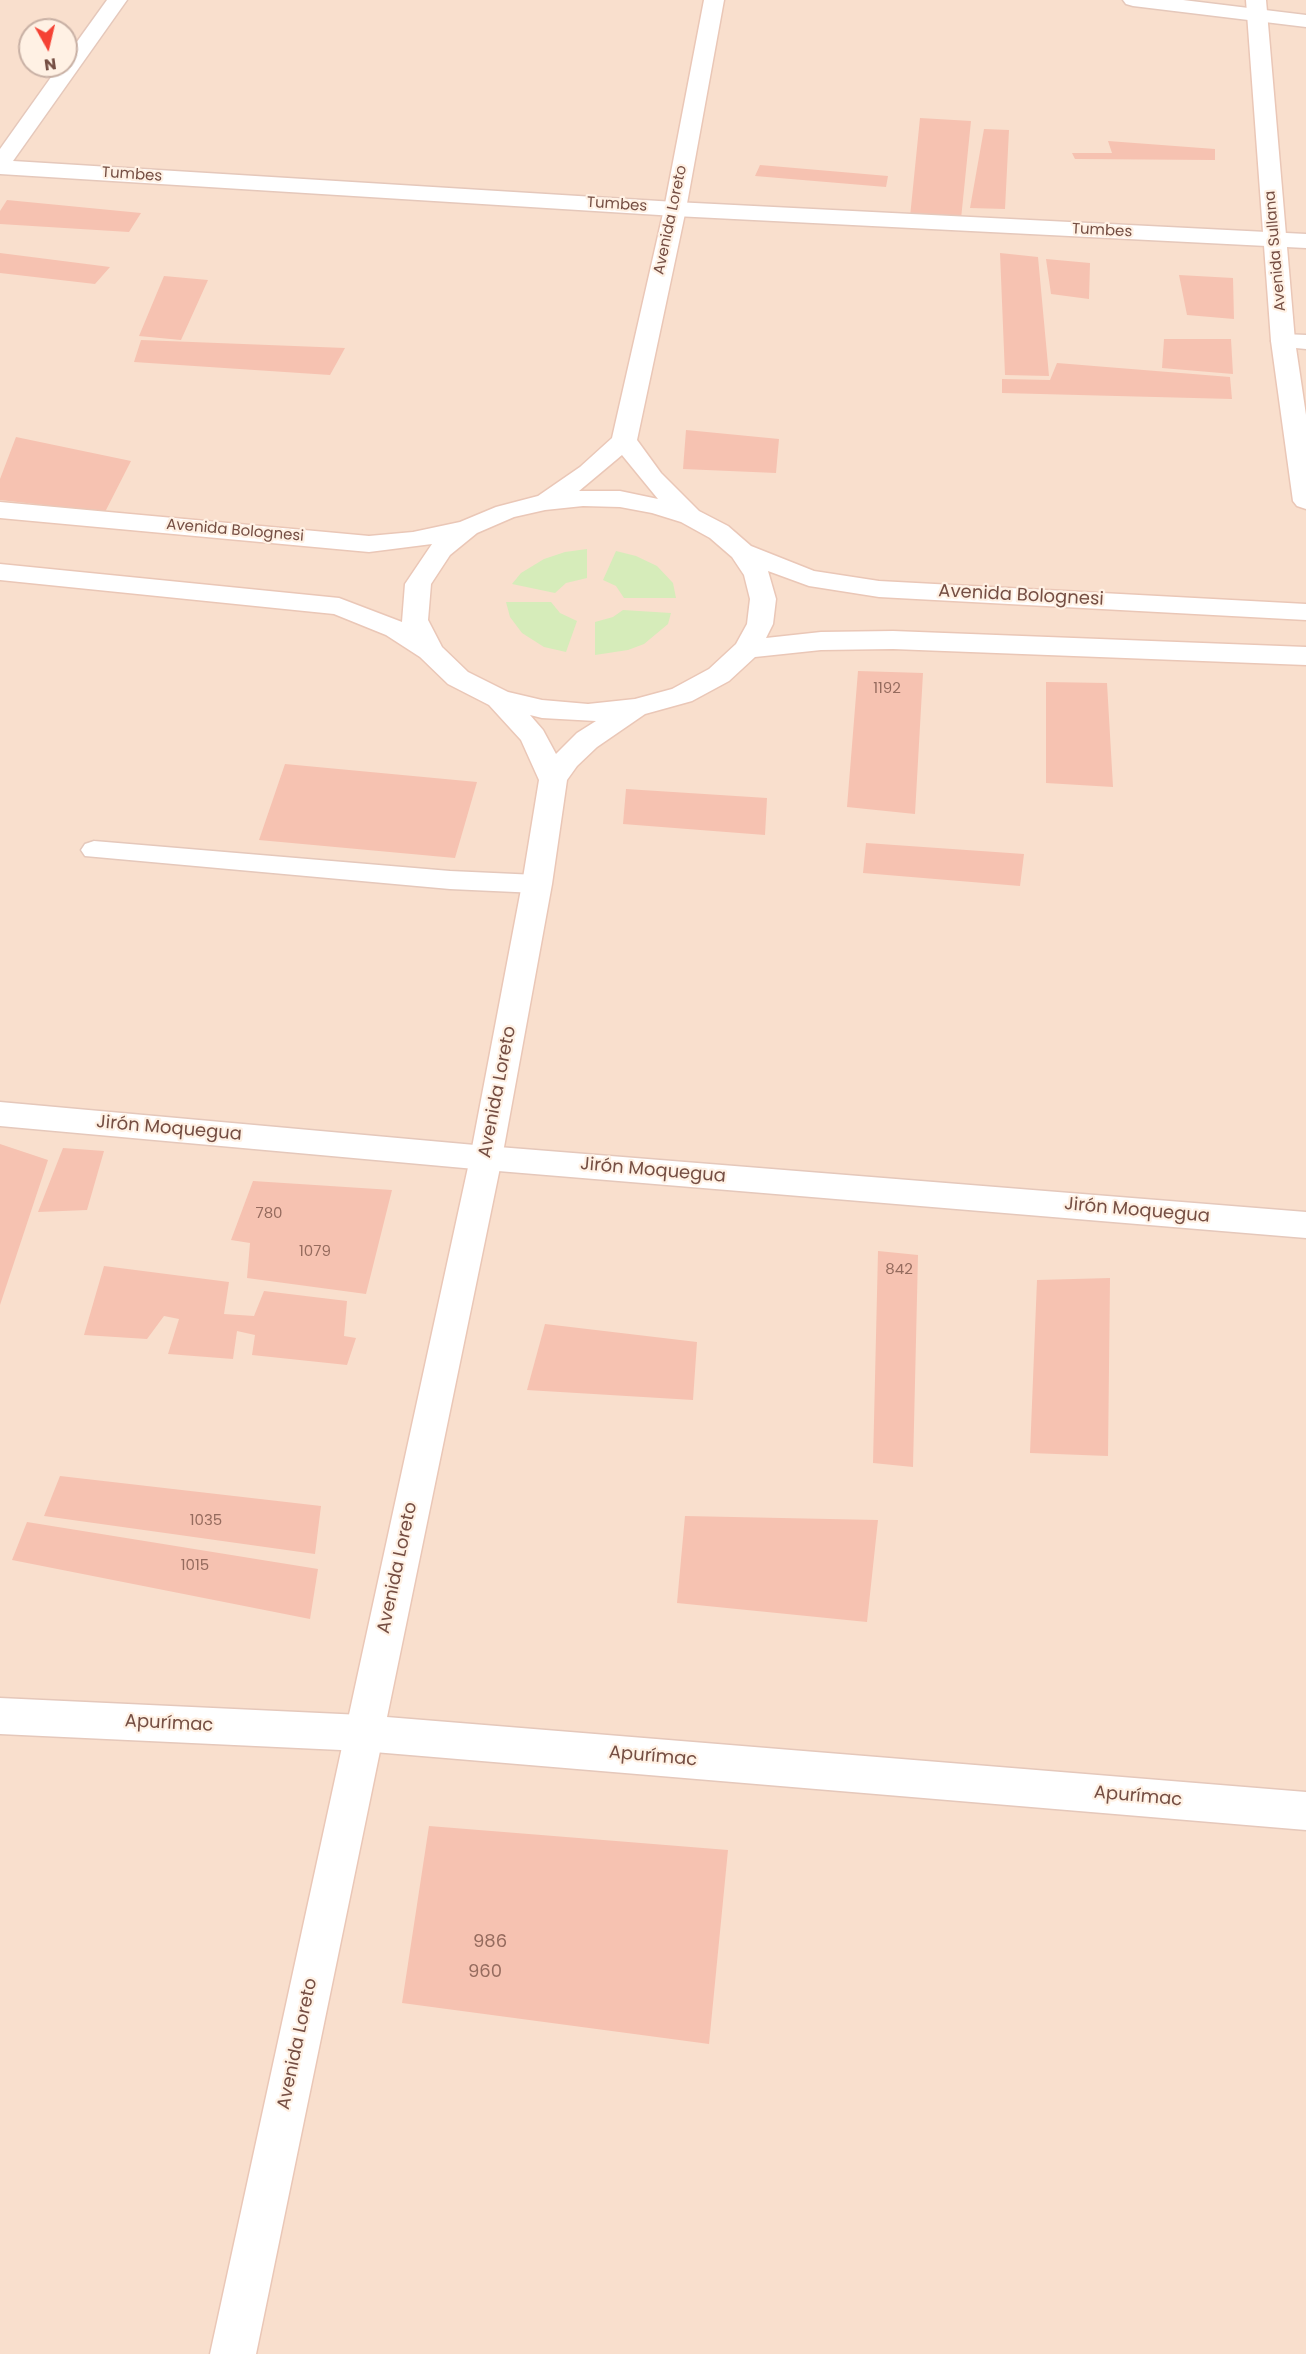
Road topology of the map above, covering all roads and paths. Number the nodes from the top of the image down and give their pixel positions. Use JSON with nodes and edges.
{"nodes":[{"id":1,"x":117,"y":0,"type":"edge"},
{"id":2,"x":714,"y":0,"type":"edge"},
{"id":3,"x":1133,"y":0,"type":"edge"},
{"id":4,"x":1257,"y":8,"type":"edge"},
{"id":5,"x":1306,"y":21,"type":"edge"},
{"id":6,"x":0,"y":166,"type":"edge"},
{"id":7,"x":675,"y":209,"type":"junction"},
{"id":8,"x":1274,"y":240,"type":"junction"},
{"id":9,"x":1306,"y":241,"type":"edge"},
{"id":10,"x":1295,"y":342,"type":"edge"},
{"id":11,"x":624,"y":440,"type":"junction"},
{"id":12,"x":1306,"y":501,"type":"edge"},
{"id":13,"x":546,"y":502,"type":"junction"},
{"id":14,"x":0,"y":510,"type":"edge"},
{"id":15,"x":690,"y":517,"type":"junction"},
{"id":16,"x":468,"y":528,"type":"junction"},
{"id":17,"x":742,"y":552,"type":"junction"},
{"id":18,"x":0,"y":572,"type":"edge"},
{"id":19,"x":1306,"y":612,"type":"edge"},
{"id":20,"x":747,"y":649,"type":"junction"},
{"id":21,"x":430,"y":651,"type":"junction"},
{"id":22,"x":1306,"y":656,"type":"edge"},
{"id":23,"x":499,"y":699,"type":"junction"},
{"id":24,"x":635,"y":708,"type":"junction"},
{"id":25,"x":553,"y":780,"type":"junction"},
{"id":26,"x":94,"y":850,"type":"dead end"},
{"id":27,"x":537,"y":884,"type":"junction"},
{"id":28,"x":0,"y":1114,"type":"edge"},
{"id":29,"x":486,"y":1158,"type":"junction"},
{"id":30,"x":1306,"y":1225,"type":"edge"},
{"id":31,"x":0,"y":1716,"type":"edge"},
{"id":32,"x":363,"y":1733,"type":"junction"},
{"id":33,"x":1306,"y":1811,"type":"edge"},
{"id":34,"x":233,"y":2354,"type":"edge"}],
"edges":[{"from":1,"to":6,"type":"main road"},
{"from":2,"to":7,"type":"main road","name":"Avenida Loreto"},
{"from":3,"to":4,"type":"main road"},
{"from":4,"to":5,"type":"main road"},
{"from":4,"to":8,"type":"main road","name":"Avenida Sullana"},
{"from":6,"to":7,"type":"main road","name":"Tumbes"},
{"from":7,"to":8,"type":"main road","name":"Tumbes"},
{"from":7,"to":11,"type":"main road","name":"Avenida Loreto"},
{"from":8,"to":9,"type":"main road","name":"Tumbes"},
{"from":8,"to":10,"type":"main road","name":"Avenida Sullana"},
{"from":10,"to":12,"type":"main road","name":"Avenida Sullana"},
{"from":11,"to":13,"type":"main road"},
{"from":11,"to":15,"type":"main road"},
{"from":13,"to":15,"type":"main road"},
{"from":13,"to":16,"type":"main road"},
{"from":14,"to":16,"type":"main road","name":"Avenida Bolognesi"},
{"from":15,"to":17,"type":"main road"},
{"from":16,"to":21,"type":"main road"},
{"from":17,"to":19,"type":"main road","name":"Avenida Bolognesi"},
{"from":17,"to":20,"type":"main road"},
{"from":18,"to":21,"type":"main road"},
{"from":20,"to":22,"type":"main road"},
{"from":20,"to":24,"type":"main road"},
{"from":21,"to":23,"type":"main road"},
{"from":23,"to":24,"type":"main road"},
{"from":23,"to":25,"type":"main road"},
{"from":24,"to":25,"type":"main road","name":"Avenida Loreto"},
{"from":25,"to":27,"type":"main road","name":"Avenida Loreto"},
{"from":26,"to":27,"type":"lane"},
{"from":27,"to":29,"type":"main road","name":"Avenida Loreto"},
{"from":28,"to":29,"type":"main road","name":"Jirón Moquegua"},
{"from":29,"to":30,"type":"main road","name":"Jirón Moquegua"},
{"from":29,"to":32,"type":"main road","name":"Avenida Loreto"},
{"from":31,"to":32,"type":"main road","name":"Apurímac"},
{"from":32,"to":33,"type":"main road","name":"Apurímac"},
{"from":32,"to":34,"type":"main road","name":"Avenida Loreto"}]}
